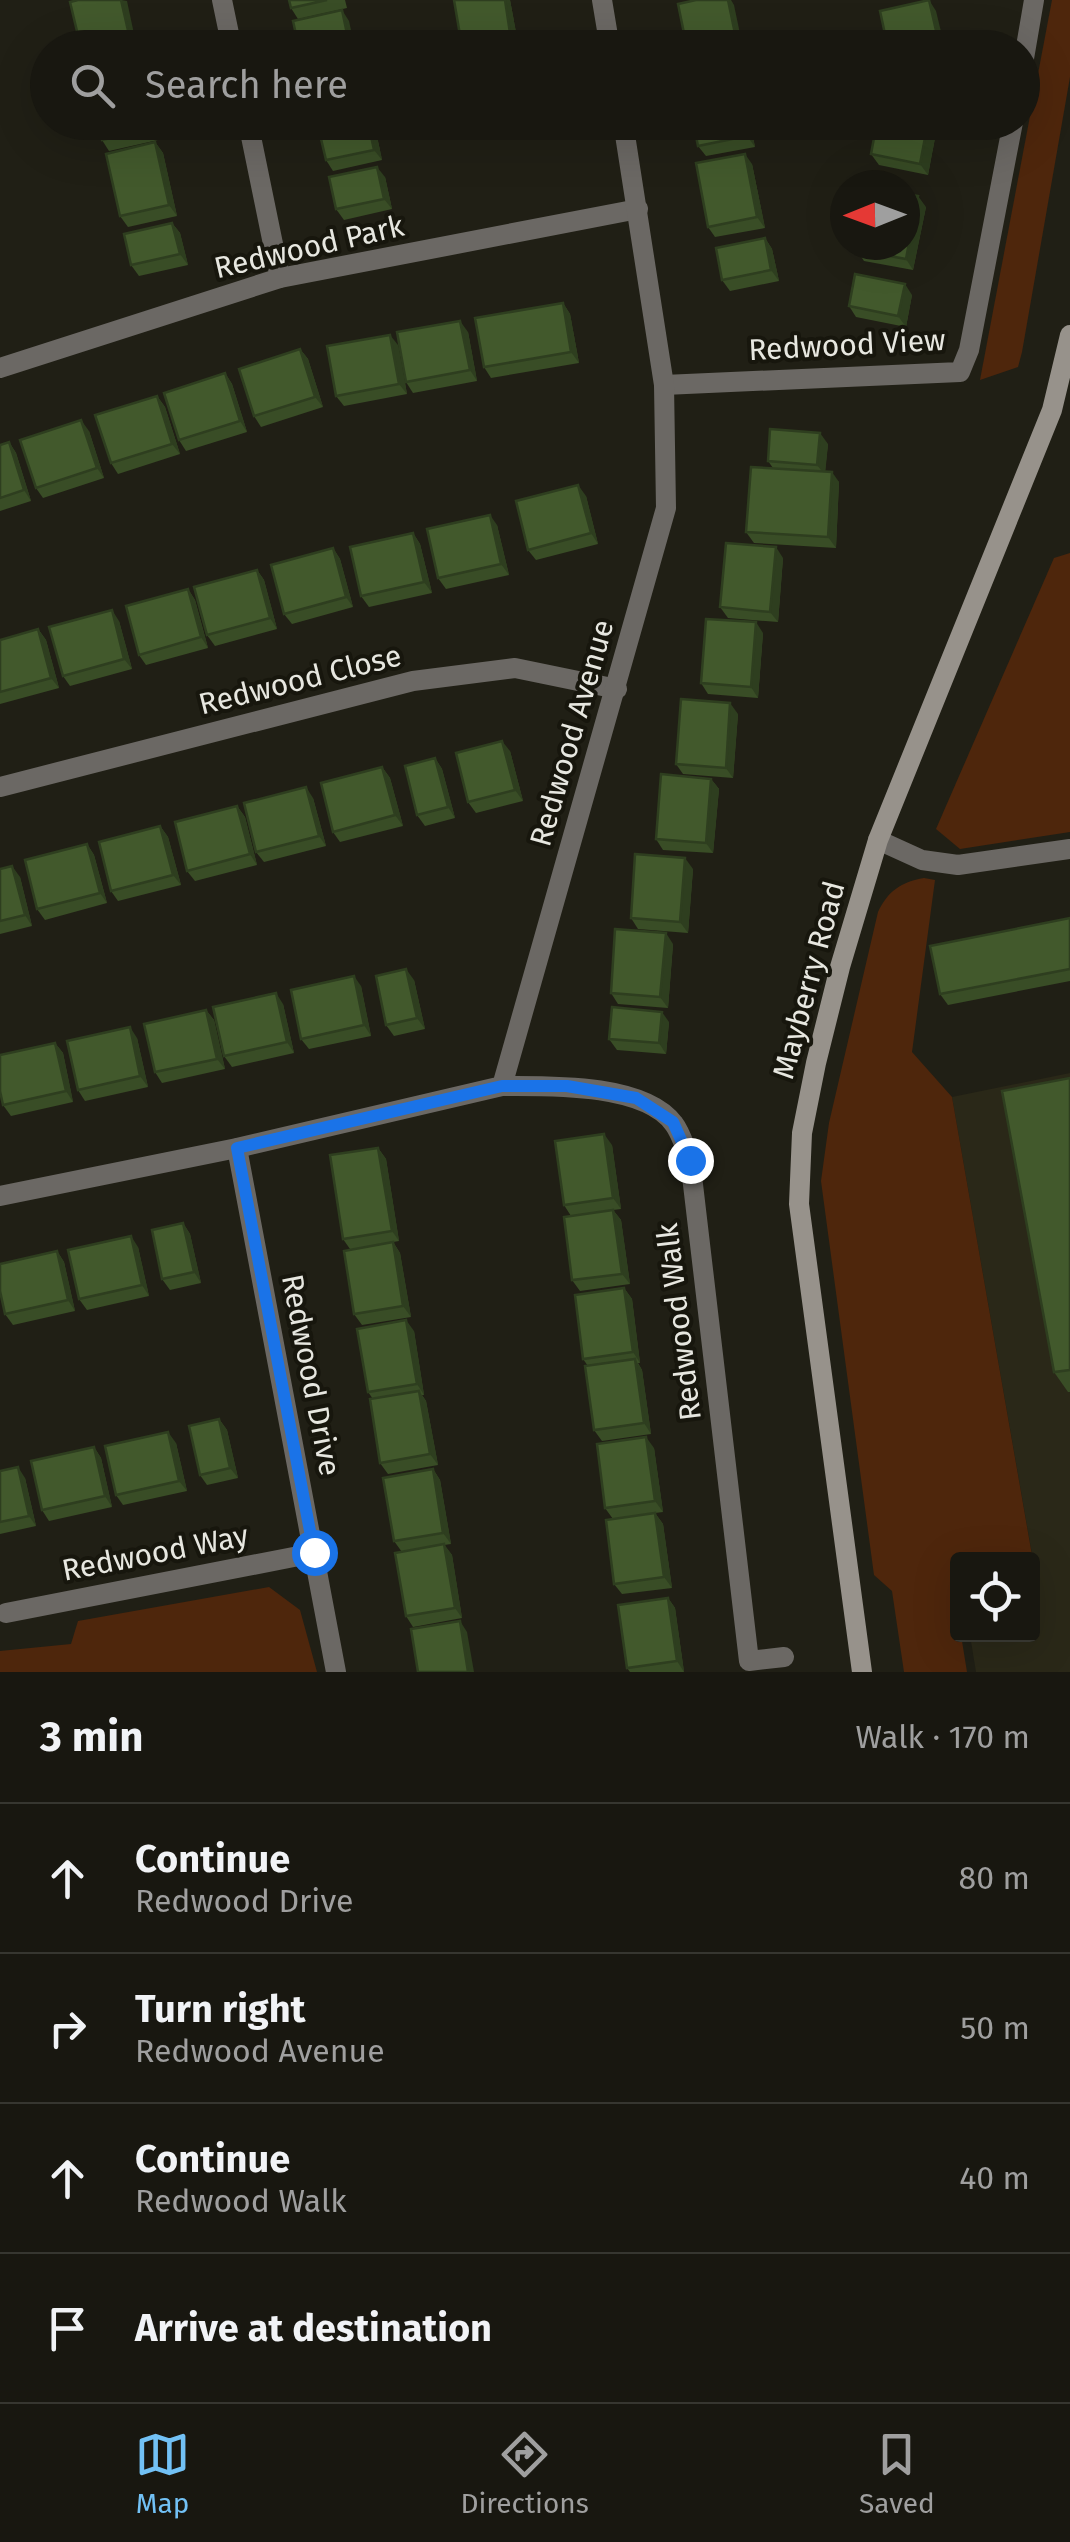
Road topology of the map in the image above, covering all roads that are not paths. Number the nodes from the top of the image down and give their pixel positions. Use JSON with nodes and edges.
{"nodes":[{"id":1,"x":222,"y":0,"type":"edge"},
{"id":2,"x":602,"y":0,"type":"edge"},
{"id":3,"x":1034,"y":0,"type":"edge"},
{"id":4,"x":228,"y":30,"type":"edge"},
{"id":5,"x":607,"y":30,"type":"edge"},
{"id":6,"x":1029,"y":30,"type":"edge"},
{"id":7,"x":252,"y":140,"type":"edge"},
{"id":8,"x":626,"y":140,"type":"edge"},
{"id":9,"x":1009,"y":140,"type":"edge"},
{"id":10,"x":638,"y":209,"type":"junction"},
{"id":11,"x":280,"y":278,"type":"junction"},
{"id":12,"x":1070,"y":334,"type":"edge"},
{"id":13,"x":0,"y":368,"type":"edge"},
{"id":14,"x":664,"y":386,"type":"junction"},
{"id":15,"x":618,"y":689,"type":"junction"},
{"id":16,"x":0,"y":787,"type":"edge"},
{"id":17,"x":878,"y":840,"type":"junction"},
{"id":18,"x":1070,"y":849,"type":"edge"},
{"id":19,"x":502,"y":1086,"type":"junction"},
{"id":20,"x":237,"y":1148,"type":"junction"},
{"id":21,"x":0,"y":1196,"type":"edge"},
{"id":22,"x":314,"y":1552,"type":"junction"},
{"id":23,"x":6,"y":1613,"type":"dead end"},
{"id":24,"x":784,"y":1657,"type":"dead end"},
{"id":25,"x":336,"y":1672,"type":"edge"},
{"id":26,"x":862,"y":1672,"type":"edge"}],
"edges":[{"from":1,"to":4,"type":"street"},
{"from":2,"to":5,"type":"street"},
{"from":3,"to":6,"type":"street"},
{"from":7,"to":11,"type":"street"},
{"from":8,"to":10,"type":"street","name":"Redwood Avenue"},
{"from":9,"to":14,"type":"street","name":"Redwood View"},
{"from":10,"to":11,"type":"street","name":"Redwood Park"},
{"from":10,"to":14,"type":"street","name":"Redwood Avenue"},
{"from":11,"to":13,"type":"street","name":"Redwood Park"},
{"from":12,"to":17,"type":"street","name":"Mayberry Road"},
{"from":14,"to":15,"type":"street","name":"Redwood Avenue"},
{"from":15,"to":16,"type":"street","name":"Redwood Close"},
{"from":15,"to":19,"type":"street","name":"Redwood Avenue"},
{"from":17,"to":18,"type":"street"},
{"from":17,"to":26,"type":"street","name":"Mayberry Road"},
{"from":19,"to":20,"type":"street"},
{"from":19,"to":24,"type":"street","name":"Redwood Walk"},
{"from":20,"to":21,"type":"street"},
{"from":20,"to":22,"type":"street","name":"Redwood Drive"},
{"from":22,"to":23,"type":"street","name":"Redwood Way"},
{"from":22,"to":25,"type":"street","name":"Redwood Drive"}]}
